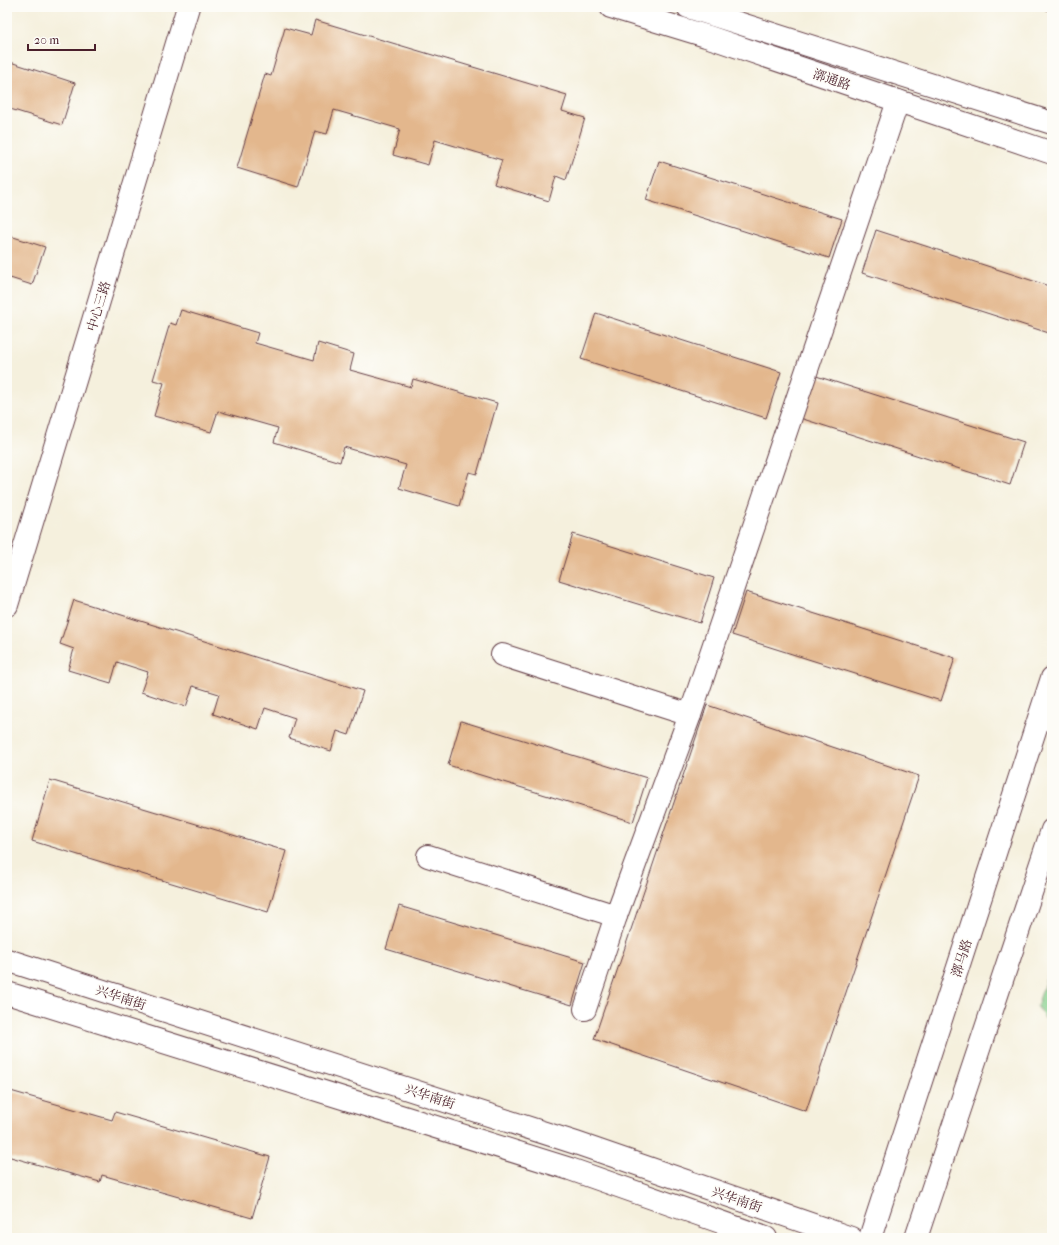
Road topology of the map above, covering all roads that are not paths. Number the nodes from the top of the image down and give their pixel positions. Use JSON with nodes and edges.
{"nodes":[{"id":1,"x":188,"y":7,"type":"edge"},
{"id":2,"x":611,"y":7,"type":"edge"},
{"id":3,"x":688,"y":7,"type":"edge"},
{"id":4,"x":716,"y":11,"type":"edge"},
{"id":5,"x":706,"y":36,"type":"junction"},
{"id":6,"x":898,"y":100,"type":"junction"},
{"id":7,"x":1052,"y":123,"type":"edge"},
{"id":8,"x":1052,"y":152,"type":"edge"},
{"id":9,"x":7,"y":605,"type":"edge"},
{"id":10,"x":502,"y":655,"type":"dead end"},
{"id":11,"x":1052,"y":678,"type":"edge"},
{"id":12,"x":690,"y":715,"type":"junction"},
{"id":13,"x":1052,"y":830,"type":"edge"},
{"id":14,"x":428,"y":856,"type":"dead end"},
{"id":15,"x":616,"y":916,"type":"junction"},
{"id":16,"x":7,"y":960,"type":"edge"},
{"id":17,"x":7,"y":993,"type":"edge"},
{"id":18,"x":584,"y":1009,"type":"dead end"},
{"id":19,"x":766,"y":1238,"type":"edge"},
{"id":20,"x":851,"y":1238,"type":"edge"},
{"id":21,"x":870,"y":1238,"type":"edge"},
{"id":22,"x":916,"y":1238,"type":"edge"}],
"edges":[{"from":1,"to":9,"type":"street","name":"中心三路"},
{"from":2,"to":5,"type":"street","name":"漷通路"},
{"from":3,"to":4,"type":"street","name":"漷通路"},
{"from":4,"to":5,"type":"street"},
{"from":4,"to":7,"type":"street","name":"漷通路"},
{"from":5,"to":6,"type":"street","name":"漷通路"},
{"from":6,"to":8,"type":"street","name":"漷通路"},
{"from":6,"to":12,"type":"street"},
{"from":10,"to":12,"type":"street"},
{"from":11,"to":21,"type":"street","name":"漷马路"},
{"from":12,"to":15,"type":"street"},
{"from":13,"to":22,"type":"street"},
{"from":14,"to":15,"type":"street"},
{"from":15,"to":18,"type":"street"},
{"from":16,"to":20,"type":"street","name":"兴华南街"},
{"from":17,"to":19,"type":"street","name":"兴华南街"}]}
